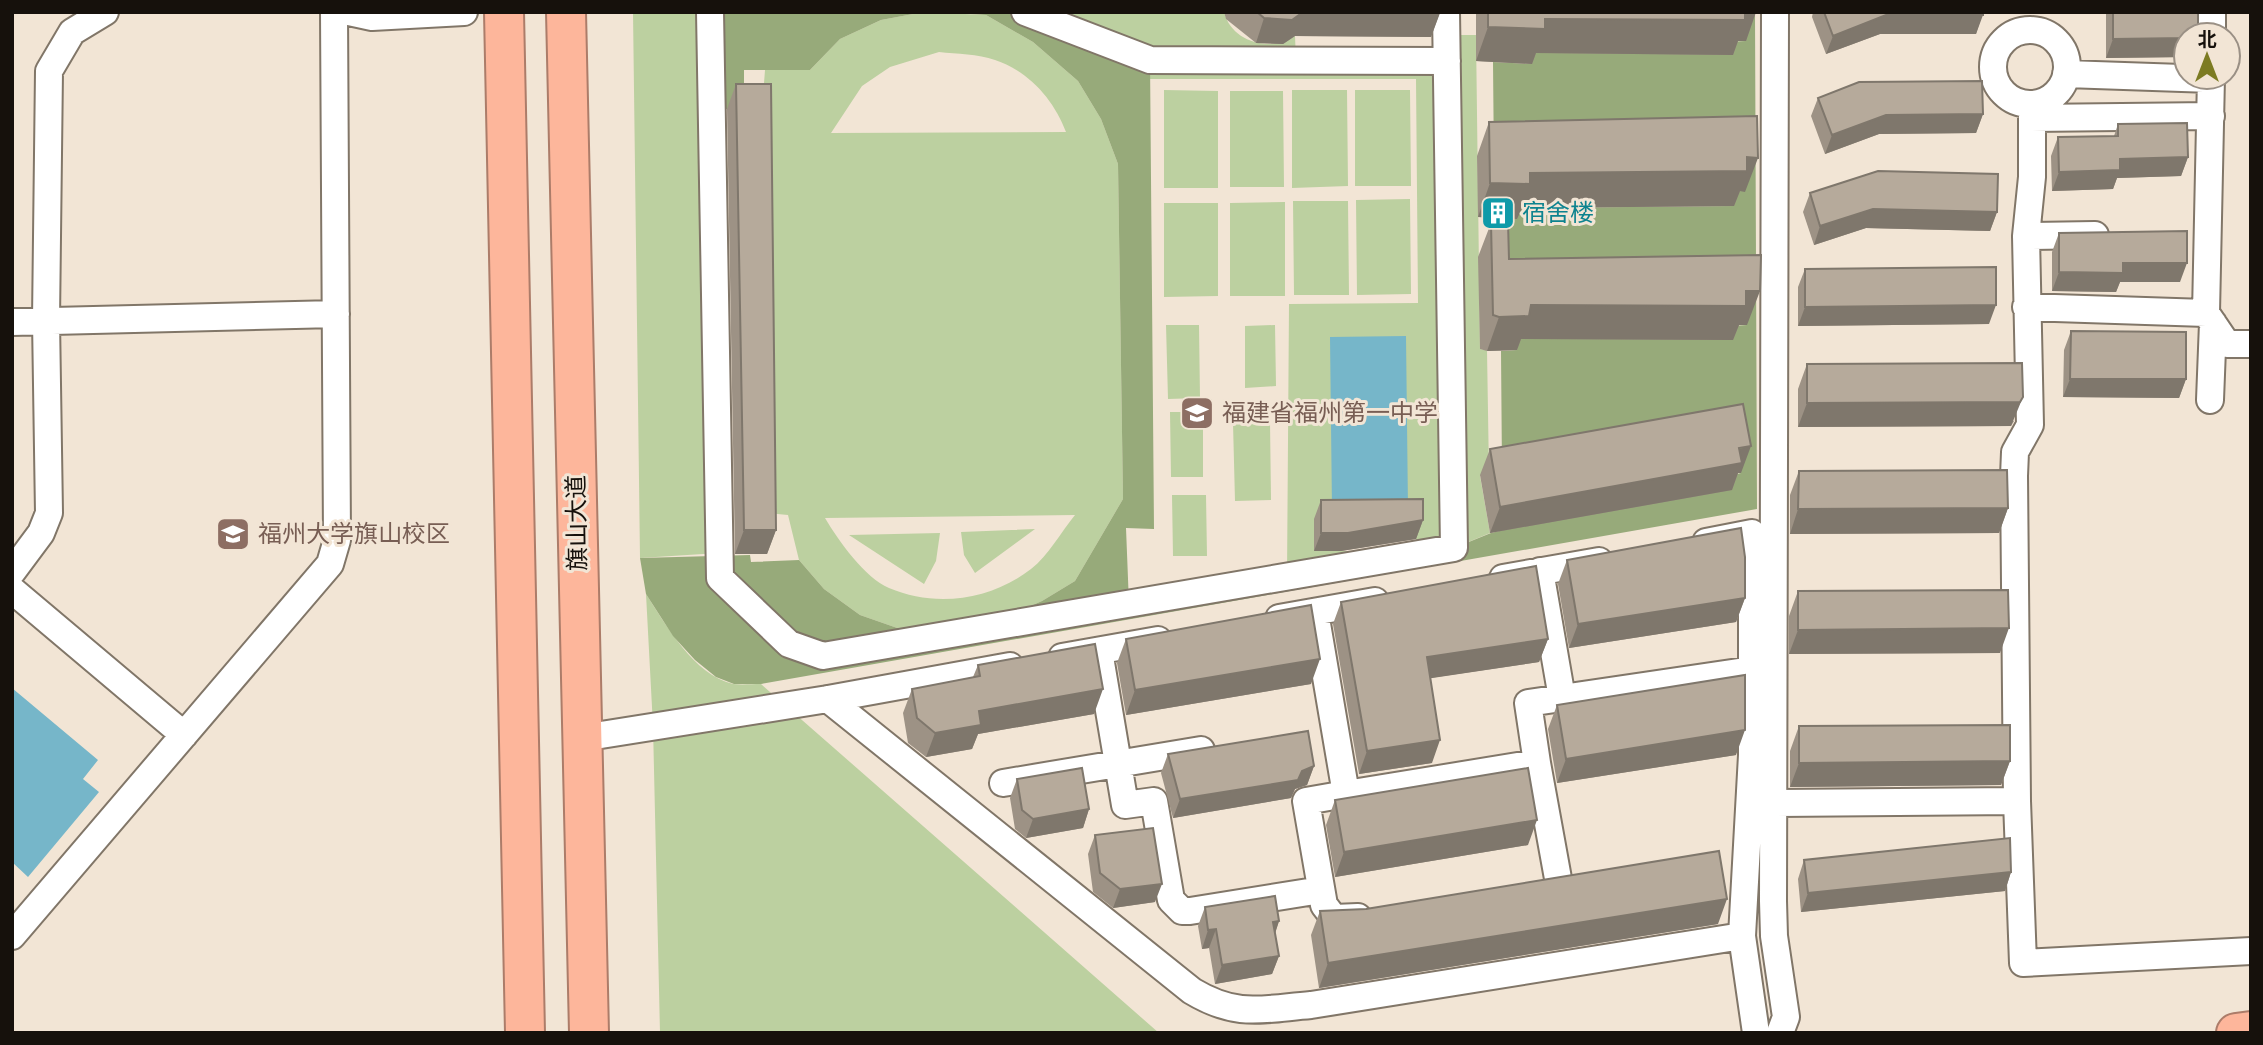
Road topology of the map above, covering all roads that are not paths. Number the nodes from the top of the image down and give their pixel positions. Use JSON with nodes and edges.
{"nodes":[{"id":1,"x":105,"y":12,"type":"edge"},
{"id":2,"x":334,"y":12,"type":"edge"},
{"id":3,"x":349,"y":12,"type":"edge"},
{"id":4,"x":464,"y":12,"type":"edge"},
{"id":5,"x":504,"y":12,"type":"edge"},
{"id":6,"x":566,"y":12,"type":"edge"},
{"id":7,"x":710,"y":12,"type":"edge"},
{"id":8,"x":1025,"y":12,"type":"edge"},
{"id":9,"x":1446,"y":12,"type":"edge"},
{"id":10,"x":1775,"y":12,"type":"edge"},
{"id":11,"x":2034,"y":21,"type":"edge"},
{"id":12,"x":1447,"y":61,"type":"junction"},
{"id":13,"x":2066,"y":74,"type":"junction"},
{"id":14,"x":2172,"y":77,"type":"edge"},
{"id":15,"x":2211,"y":91,"type":"edge"},
{"id":16,"x":2032,"y":112,"type":"junction"},
{"id":17,"x":2211,"y":116,"type":"junction"},
{"id":18,"x":2182,"y":234,"type":"edge"},
{"id":19,"x":2209,"y":234,"type":"junction"},
{"id":20,"x":2117,"y":235,"type":"edge"},
{"id":21,"x":2026,"y":236,"type":"junction"},
{"id":22,"x":2026,"y":307,"type":"junction"},
{"id":23,"x":336,"y":314,"type":"junction"},
{"id":24,"x":2209,"y":318,"type":"junction"},
{"id":25,"x":46,"y":320,"type":"junction"},
{"id":26,"x":12,"y":321,"type":"edge"},
{"id":27,"x":2251,"y":344,"type":"edge"},
{"id":28,"x":2210,"y":400,"type":"dead end"},
{"id":29,"x":2014,"y":476,"type":"junction"},
{"id":30,"x":1775,"y":477,"type":"junction"},
{"id":31,"x":1802,"y":477,"type":"edge"},
{"id":32,"x":1988,"y":477,"type":"edge"},
{"id":33,"x":1686,"y":545,"type":"edge"},
{"id":34,"x":1619,"y":557,"type":"edge"},
{"id":35,"x":1540,"y":571,"type":"junction"},
{"id":36,"x":12,"y":572,"type":"edge"},
{"id":37,"x":1474,"y":583,"type":"edge"},
{"id":38,"x":12,"y":590,"type":"edge"},
{"id":39,"x":1395,"y":597,"type":"edge"},
{"id":40,"x":1315,"y":612,"type":"junction"},
{"id":41,"x":1248,"y":624,"type":"edge"},
{"id":42,"x":1180,"y":636,"type":"edge"},
{"id":43,"x":1099,"y":650,"type":"junction"},
{"id":44,"x":1752,"y":670,"type":"junction"},
{"id":45,"x":1562,"y":698,"type":"junction"},
{"id":46,"x":828,"y":699,"type":"junction"},
{"id":47,"x":1335,"y":728,"type":"junction"},
{"id":48,"x":1308,"y":733,"type":"edge"},
{"id":49,"x":184,"y":735,"type":"junction"},
{"id":50,"x":582,"y":738,"type":"junction"},
{"id":51,"x":1227,"y":746,"type":"edge"},
{"id":52,"x":1537,"y":763,"type":"junction"},
{"id":53,"x":1118,"y":764,"type":"junction"},
{"id":54,"x":1003,"y":783,"type":"dead end"},
{"id":55,"x":1346,"y":794,"type":"junction"},
{"id":56,"x":2017,"y":801,"type":"junction"},
{"id":57,"x":1773,"y":803,"type":"junction"},
{"id":58,"x":520,"y":819,"type":"junction"},
{"id":59,"x":1748,"y":854,"type":"junction"},
{"id":60,"x":1721,"y":858,"type":"edge"},
{"id":61,"x":1586,"y":880,"type":"edge"},
{"id":62,"x":1559,"y":884,"type":"junction"},
{"id":63,"x":1531,"y":889,"type":"edge"},
{"id":64,"x":1321,"y":890,"type":"junction"},
{"id":65,"x":1382,"y":913,"type":"edge"},
{"id":66,"x":12,"y":936,"type":"edge"},
{"id":67,"x":1742,"y":936,"type":"junction"},
{"id":68,"x":2251,"y":951,"type":"edge"},
{"id":69,"x":2251,"y":1031,"type":"edge"},
{"id":70,"x":500,"y":1033,"type":"edge"},
{"id":71,"x":524,"y":1033,"type":"edge"},
{"id":72,"x":589,"y":1033,"type":"edge"},
{"id":73,"x":1756,"y":1033,"type":"edge"},
{"id":74,"x":1780,"y":1033,"type":"edge"},
{"id":75,"x":2236,"y":1033,"type":"edge"}],
"edges":[{"from":1,"to":25,"type":"street"},
{"from":2,"to":23,"type":"street"},
{"from":3,"to":4,"type":"street"},
{"from":5,"to":58,"type":"highway"},
{"from":6,"to":50,"type":"highway","name":"旗山大道"},
{"from":7,"to":12,"type":"street"},
{"from":8,"to":12,"type":"street"},
{"from":9,"to":12,"type":"street"},
{"from":10,"to":30,"type":"street"},
{"from":11,"to":13,"type":"street"},
{"from":11,"to":16,"type":"street"},
{"from":13,"to":14,"type":"street"},
{"from":13,"to":16,"type":"street"},
{"from":15,"to":17,"type":"street"},
{"from":16,"to":17,"type":"street"},
{"from":16,"to":21,"type":"street"},
{"from":17,"to":19,"type":"street"},
{"from":18,"to":19,"type":"street"},
{"from":19,"to":24,"type":"street"},
{"from":20,"to":21,"type":"street"},
{"from":21,"to":22,"type":"street"},
{"from":22,"to":24,"type":"street"},
{"from":22,"to":29,"type":"street"},
{"from":23,"to":25,"type":"street"},
{"from":23,"to":49,"type":"street"},
{"from":24,"to":27,"type":"street"},
{"from":24,"to":28,"type":"street"},
{"from":25,"to":26,"type":"street"},
{"from":25,"to":36,"type":"street"},
{"from":29,"to":32,"type":"street"},
{"from":29,"to":56,"type":"street"},
{"from":30,"to":31,"type":"street"},
{"from":30,"to":57,"type":"street"},
{"from":33,"to":44,"type":"street"},
{"from":34,"to":35,"type":"street"},
{"from":35,"to":37,"type":"street"},
{"from":35,"to":45,"type":"street"},
{"from":38,"to":49,"type":"street"},
{"from":39,"to":40,"type":"street"},
{"from":40,"to":41,"type":"street"},
{"from":40,"to":47,"type":"street"},
{"from":42,"to":43,"type":"street"},
{"from":43,"to":46,"type":"street"},
{"from":43,"to":53,"type":"street"},
{"from":44,"to":45,"type":"street"},
{"from":44,"to":59,"type":"street"},
{"from":45,"to":52,"type":"street"},
{"from":46,"to":50,"type":"street"},
{"from":46,"to":67,"type":"street"},
{"from":47,"to":48,"type":"street"},
{"from":47,"to":55,"type":"street"},
{"from":49,"to":66,"type":"street"},
{"from":50,"to":72,"type":"highway","name":"旗山大道"},
{"from":51,"to":53,"type":"street"},
{"from":52,"to":55,"type":"street"},
{"from":52,"to":62,"type":"street"},
{"from":53,"to":54,"type":"street"},
{"from":53,"to":64,"type":"street"},
{"from":55,"to":64,"type":"street"},
{"from":56,"to":57,"type":"street"},
{"from":56,"to":68,"type":"street"},
{"from":57,"to":74,"type":"street"},
{"from":58,"to":70,"type":"highway"},
{"from":58,"to":71,"type":"highway"},
{"from":59,"to":60,"type":"street"},
{"from":59,"to":67,"type":"street"},
{"from":61,"to":62,"type":"street"},
{"from":62,"to":63,"type":"street"},
{"from":64,"to":65,"type":"street"},
{"from":67,"to":73,"type":"street"},
{"from":69,"to":75,"type":"highway"}]}
